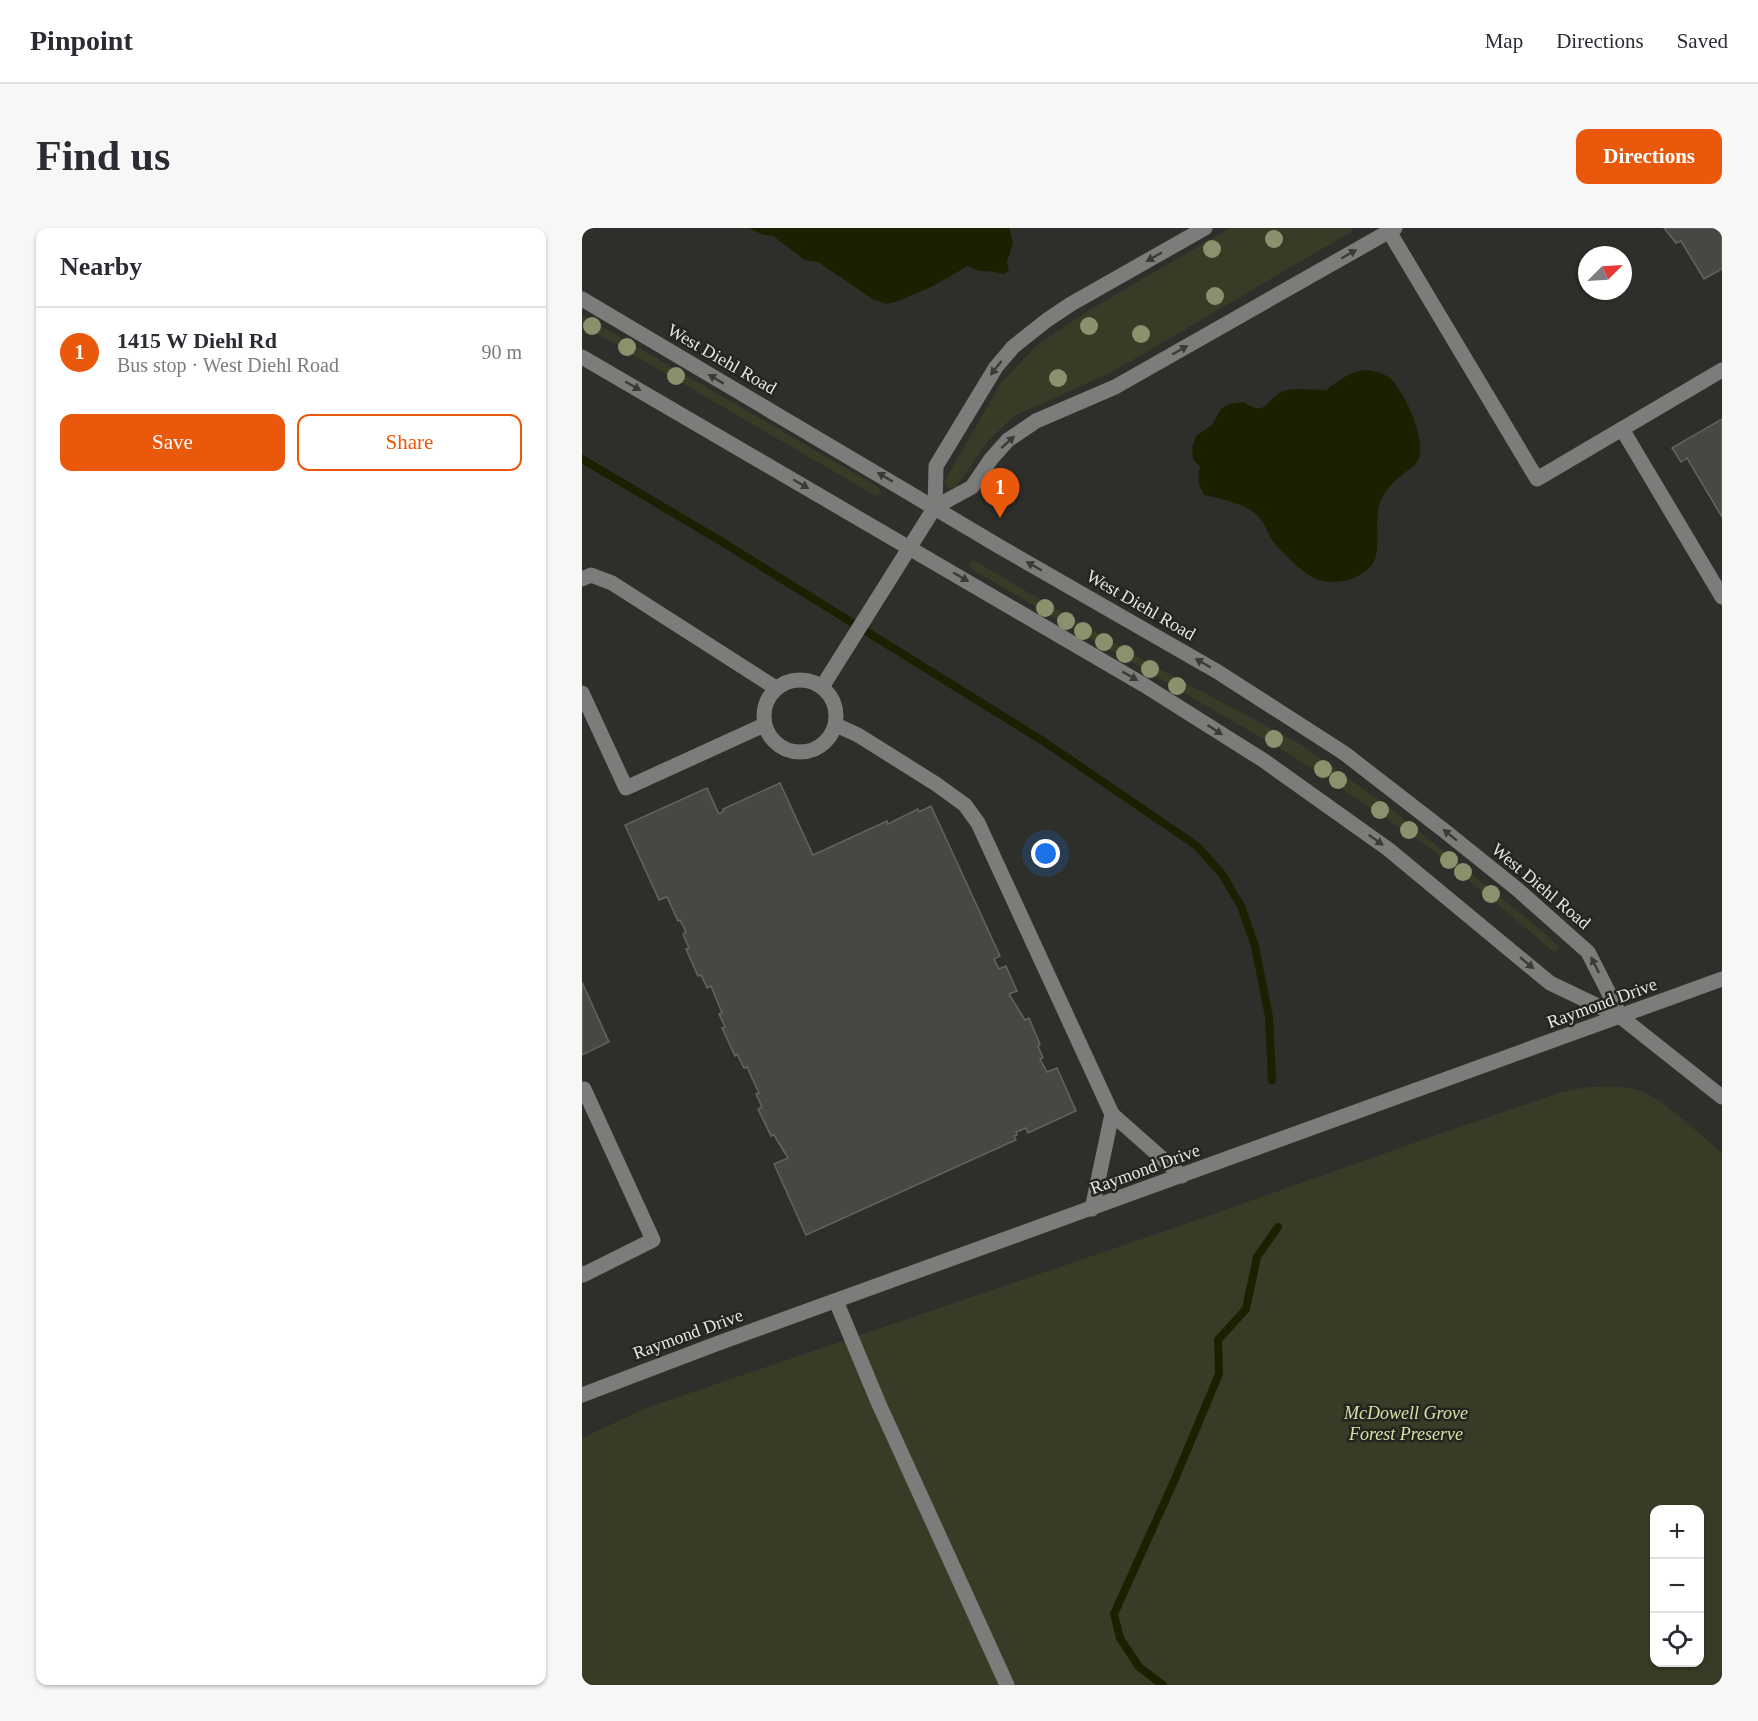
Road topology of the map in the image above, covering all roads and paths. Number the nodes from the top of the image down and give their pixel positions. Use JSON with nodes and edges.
{"nodes":[{"id":1,"x":1205,"y":228,"type":"edge"},
{"id":2,"x":1391,"y":229,"type":"edge"},
{"id":3,"x":582,"y":299,"type":"edge"},
{"id":4,"x":582,"y":357,"type":"edge"},
{"id":5,"x":1722,"y":370,"type":"edge"},
{"id":6,"x":1622,"y":429,"type":"junction"},
{"id":7,"x":935,"y":507,"type":"junction"},
{"id":8,"x":911,"y":548,"type":"junction"},
{"id":9,"x":582,"y":579,"type":"edge"},
{"id":10,"x":1722,"y":597,"type":"edge"},
{"id":11,"x":826,"y":681,"type":"junction"},
{"id":12,"x":776,"y":688,"type":"junction"},
{"id":13,"x":582,"y":693,"type":"edge"},
{"id":14,"x":836,"y":724,"type":"junction"},
{"id":15,"x":764,"y":725,"type":"junction"},
{"id":16,"x":1722,"y":979,"type":"edge"},
{"id":17,"x":1621,"y":1017,"type":"junction"},
{"id":18,"x":584,"y":1089,"type":"dead end"},
{"id":19,"x":1722,"y":1098,"type":"edge"},
{"id":20,"x":1112,"y":1114,"type":"junction"},
{"id":21,"x":1182,"y":1176,"type":"junction"},
{"id":22,"x":1092,"y":1209,"type":"junction"},
{"id":23,"x":582,"y":1273,"type":"edge"},
{"id":24,"x":836,"y":1301,"type":"junction"},
{"id":25,"x":582,"y":1395,"type":"edge"},
{"id":26,"x":1007,"y":1685,"type":"edge"}],
"edges":[{"from":1,"to":7,"type":"street","one_way":true},
{"from":2,"to":6,"type":"street"},
{"from":7,"to":2,"type":"street","one_way":true},
{"from":7,"to":3,"type":"street","name":"West Diehl Road","one_way":true},
{"from":4,"to":8,"type":"street","name":"West Diehl Road","one_way":true},
{"from":5,"to":6,"type":"street"},
{"from":6,"to":10,"type":"street"},
{"from":7,"to":8,"type":"street"},
{"from":17,"to":7,"type":"street","name":"West Diehl Road","one_way":true},
{"from":8,"to":11,"type":"street"},
{"from":8,"to":17,"type":"street","name":"West Diehl Road","one_way":true},
{"from":9,"to":12,"type":"street"},
{"from":11,"to":12,"type":"street"},
{"from":11,"to":14,"type":"street"},
{"from":12,"to":15,"type":"street"},
{"from":13,"to":15,"type":"street"},
{"from":14,"to":15,"type":"street"},
{"from":14,"to":20,"type":"street"},
{"from":16,"to":17,"type":"street","name":"Raymond Drive"},
{"from":17,"to":19,"type":"street","name":"West Diehl Road"},
{"from":17,"to":21,"type":"street","name":"Raymond Drive"},
{"from":18,"to":23,"type":"street"},
{"from":20,"to":21,"type":"street"},
{"from":20,"to":22,"type":"street"},
{"from":21,"to":22,"type":"street","name":"Raymond Drive"},
{"from":22,"to":24,"type":"street","name":"Raymond Drive"},
{"from":24,"to":25,"type":"street","name":"Raymond Drive"},
{"from":24,"to":26,"type":"street"}]}
